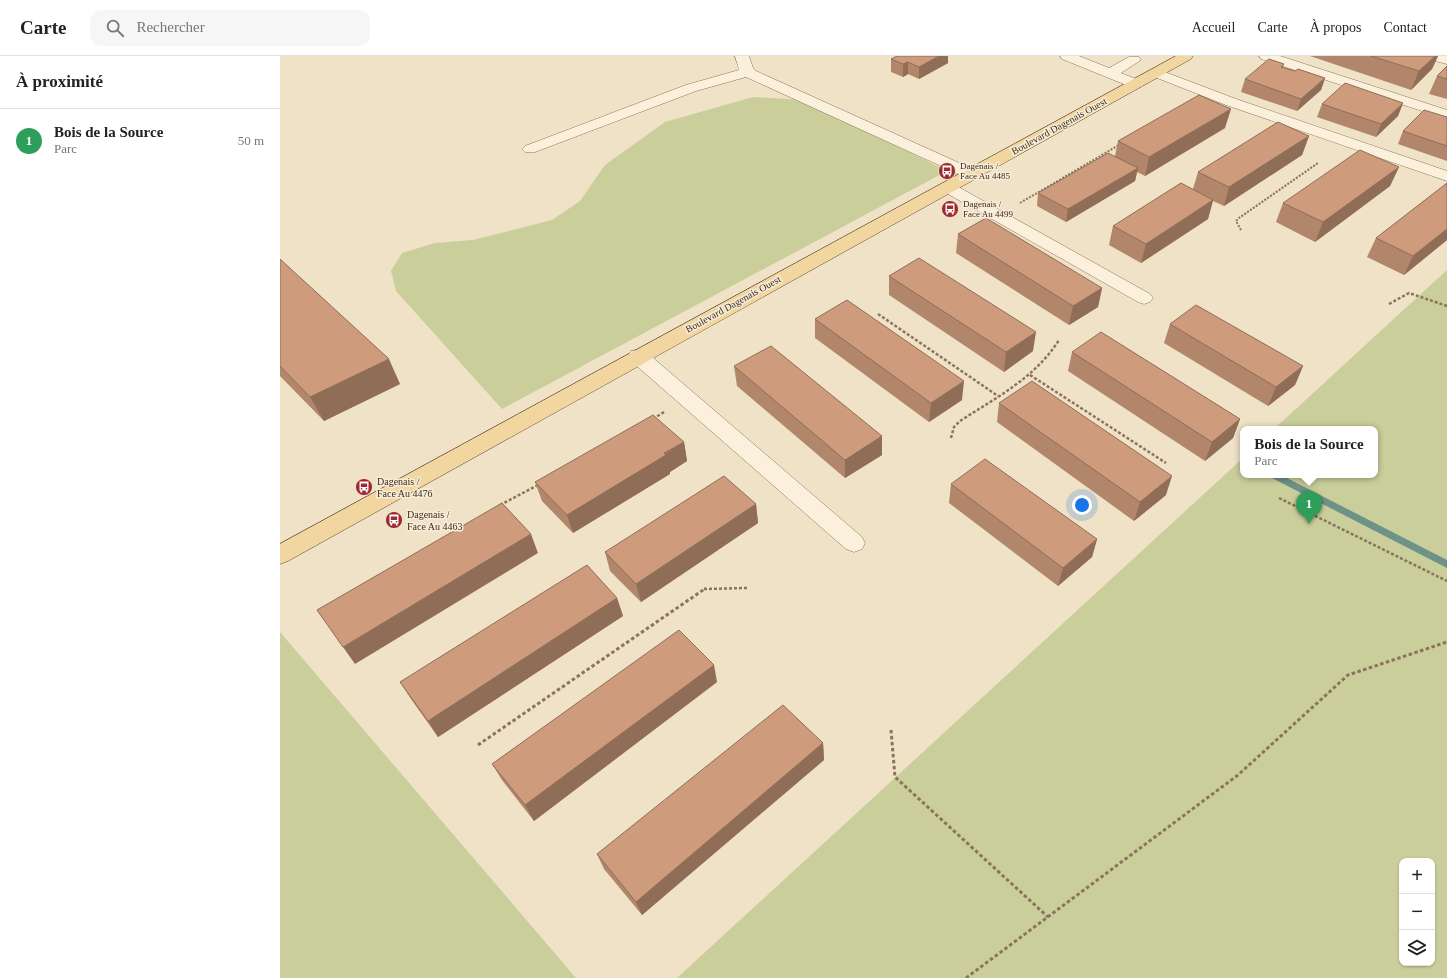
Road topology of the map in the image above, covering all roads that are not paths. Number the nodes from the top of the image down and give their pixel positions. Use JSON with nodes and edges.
{"nodes":[{"id":1,"x":742,"y":56,"type":"edge"},
{"id":2,"x":1067,"y":56,"type":"edge"},
{"id":3,"x":1186,"y":56,"type":"edge"},
{"id":4,"x":1266,"y":56,"type":"edge"},
{"id":5,"x":1432,"y":56,"type":"edge"},
{"id":6,"x":1134,"y":60,"type":"dead end"},
{"id":7,"x":1447,"y":60,"type":"edge"},
{"id":8,"x":747,"y":72,"type":"junction"},
{"id":9,"x":1110,"y":73,"type":"junction"},
{"id":10,"x":1157,"y":73,"type":"junction"},
{"id":11,"x":1136,"y":84,"type":"junction"},
{"id":12,"x":1447,"y":115,"type":"edge"},
{"id":13,"x":530,"y":149,"type":"dead end"},
{"id":14,"x":971,"y":174,"type":"junction"},
{"id":15,"x":1447,"y":176,"type":"edge"},
{"id":16,"x":947,"y":187,"type":"junction"},
{"id":17,"x":1144,"y":298,"type":"dead end"},
{"id":18,"x":638,"y":356,"type":"junction"},
{"id":19,"x":854,"y":543,"type":"dead end"},
{"id":20,"x":280,"y":555,"type":"edge"}],
"edges":[{"from":1,"to":8,"type":"lane"},
{"from":2,"to":9,"type":"lane"},
{"from":3,"to":10,"type":"main road","name":"Boulevard Dagenais Ouest"},
{"from":4,"to":12,"type":"lane"},
{"from":5,"to":7,"type":"lane"},
{"from":6,"to":9,"type":"lane"},
{"from":8,"to":13,"type":"lane"},
{"from":8,"to":14,"type":"lane"},
{"from":9,"to":11,"type":"lane"},
{"from":10,"to":11,"type":"main road","name":"Boulevard Dagenais Ouest"},
{"from":10,"to":15,"type":"lane"},
{"from":11,"to":14,"type":"main road","name":"Boulevard Dagenais Ouest"},
{"from":14,"to":16,"type":"main road","name":"Boulevard Dagenais Ouest"},
{"from":16,"to":17,"type":"lane"},
{"from":16,"to":18,"type":"main road","name":"Boulevard Dagenais Ouest"},
{"from":18,"to":19,"type":"lane"},
{"from":18,"to":20,"type":"main road","name":"Boulevard Dagenais Ouest"}]}
